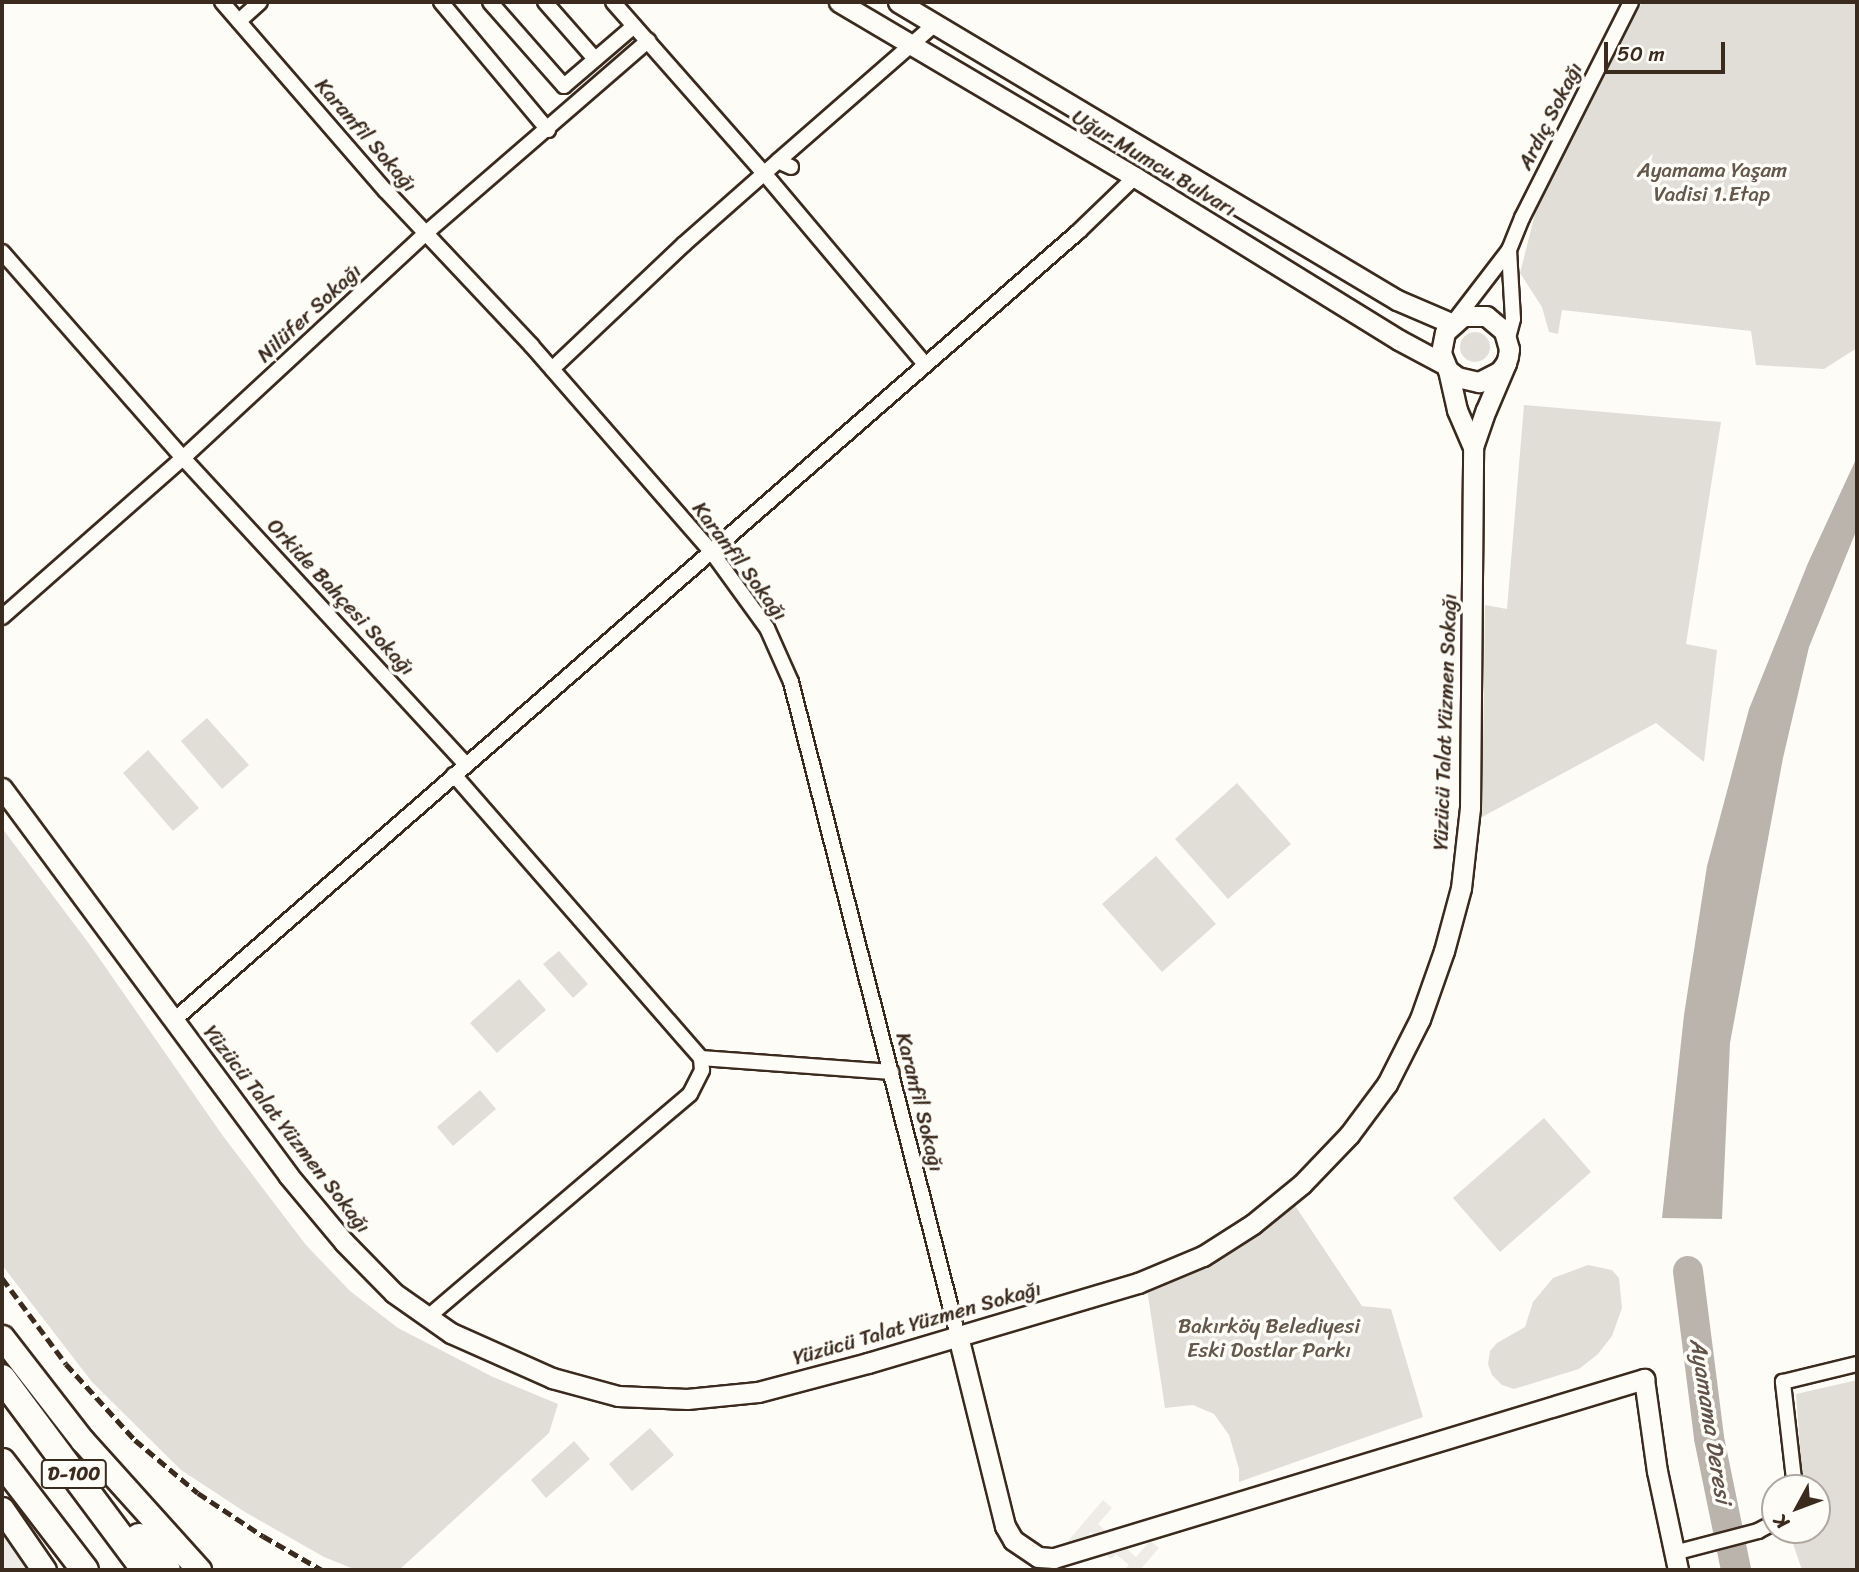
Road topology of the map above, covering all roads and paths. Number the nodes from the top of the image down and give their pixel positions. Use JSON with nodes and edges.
{"nodes":[{"id":1,"x":222,"y":2,"type":"edge"},
{"id":2,"x":260,"y":2,"type":"edge"},
{"id":3,"x":441,"y":2,"type":"edge"},
{"id":4,"x":490,"y":2,"type":"edge"},
{"id":5,"x":545,"y":2,"type":"edge"},
{"id":6,"x":613,"y":2,"type":"edge"},
{"id":7,"x":839,"y":2,"type":"edge"},
{"id":8,"x":898,"y":2,"type":"edge"},
{"id":9,"x":1631,"y":2,"type":"edge"},
{"id":10,"x":239,"y":21,"type":"junction"},
{"id":11,"x":935,"y":24,"type":"junction"},
{"id":12,"x":634,"y":26,"type":"junction"},
{"id":13,"x":648,"y":41,"type":"junction"},
{"id":14,"x":911,"y":46,"type":"junction"},
{"id":15,"x":595,"y":59,"type":"junction"},
{"id":16,"x":548,"y":130,"type":"junction"},
{"id":17,"x":764,"y":173,"type":"junction"},
{"id":18,"x":1135,"y":177,"type":"junction"},
{"id":19,"x":426,"y":233,"type":"junction"},
{"id":20,"x":1508,"y":250,"type":"junction"},
{"id":21,"x":2,"y":252,"type":"edge"},
{"id":22,"x":1454,"y":321,"type":"junction"},
{"id":23,"x":1508,"y":338,"type":"junction"},
{"id":24,"x":1506,"y":363,"type":"junction"},
{"id":25,"x":925,"y":364,"type":"junction"},
{"id":26,"x":1446,"y":367,"type":"junction"},
{"id":27,"x":552,"y":369,"type":"junction"},
{"id":28,"x":1473,"y":447,"type":"junction"},
{"id":29,"x":183,"y":458,"type":"junction"},
{"id":30,"x":711,"y":551,"type":"junction"},
{"id":31,"x":2,"y":617,"type":"edge"},
{"id":32,"x":466,"y":765,"type":"junction"},
{"id":33,"x":454,"y":775,"type":"junction"},
{"id":34,"x":2,"y":788,"type":"edge"},
{"id":35,"x":174,"y":1020,"type":"junction"},
{"id":36,"x":701,"y":1058,"type":"junction"},
{"id":37,"x":891,"y":1072,"type":"junction"},
{"id":38,"x":428,"y":1317,"type":"junction"},
{"id":39,"x":958,"y":1336,"type":"junction"},
{"id":40,"x":2,"y":1337,"type":"edge"},
{"id":41,"x":1857,"y":1364,"type":"edge"},
{"id":42,"x":2,"y":1378,"type":"edge"},
{"id":43,"x":6,"y":1467,"type":"edge"},
{"id":44,"x":71,"y":1471,"type":"junction"},
{"id":45,"x":1793,"y":1474,"type":"edge"},
{"id":46,"x":2,"y":1509,"type":"edge"},
{"id":47,"x":1761,"y":1529,"type":"edge"},
{"id":48,"x":1681,"y":1558,"type":"edge"},
{"id":49,"x":184,"y":1565,"type":"edge"},
{"id":50,"x":44,"y":1570,"type":"edge"},
{"id":51,"x":68,"y":1570,"type":"edge"},
{"id":52,"x":85,"y":1570,"type":"edge"},
{"id":53,"x":145,"y":1570,"type":"edge"},
{"id":54,"x":205,"y":1570,"type":"edge"}],
"edges":[{"from":1,"to":10,"type":"street","name":"Karanfil Sokağı"},
{"from":2,"to":10,"type":"street"},
{"from":3,"to":16,"type":"street"},
{"from":4,"to":15,"type":"street"},
{"from":5,"to":15,"type":"street"},
{"from":6,"to":12,"type":"street"},
{"from":7,"to":14,"type":"street","name":"Uğur Mumcu Bulvarı"},
{"from":8,"to":11,"type":"street","name":"Uğur Mumcu Bulvarı"},
{"from":9,"to":20,"type":"street","name":"Ardıç Sokağı"},
{"from":10,"to":19,"type":"street","name":"Karanfil Sokağı"},
{"from":11,"to":14,"type":"street"},
{"from":11,"to":22,"type":"street","name":"Uğur Mumcu Bulvarı"},
{"from":12,"to":13,"type":"street"},
{"from":12,"to":15,"type":"street"},
{"from":13,"to":16,"type":"street","name":"Nilüfer Sokağı"},
{"from":13,"to":17,"type":"street"},
{"from":14,"to":17,"type":"street"},
{"from":14,"to":18,"type":"street","name":"Uğur Mumcu Bulvarı"},
{"from":16,"to":19,"type":"street","name":"Nilüfer Sokağı"},
{"from":17,"to":25,"type":"street"},
{"from":17,"to":27,"type":"street"},
{"from":18,"to":25,"type":"street"},
{"from":18,"to":26,"type":"street","name":"Uğur Mumcu Bulvarı"},
{"from":19,"to":27,"type":"street","name":"Karanfil Sokağı"},
{"from":19,"to":29,"type":"street","name":"Nilüfer Sokağı"},
{"from":20,"to":22,"type":"street"},
{"from":20,"to":23,"type":"street"},
{"from":21,"to":29,"type":"street","name":"Orkide Bahçesi Sokağı"},
{"from":22,"to":23,"type":"street"},
{"from":22,"to":26,"type":"street"},
{"from":23,"to":24,"type":"street"},
{"from":24,"to":26,"type":"street"},
{"from":24,"to":28,"type":"street"},
{"from":25,"to":30,"type":"street"},
{"from":26,"to":28,"type":"street"},
{"from":27,"to":30,"type":"street","name":"Karanfil Sokağı"},
{"from":28,"to":39,"type":"street","name":"Yüzücü Talat Yüzmen Sokağı"},
{"from":29,"to":31,"type":"street","name":"Nilüfer Sokağı"},
{"from":29,"to":32,"type":"street","name":"Orkide Bahçesi Sokağı"},
{"from":30,"to":32,"type":"street"},
{"from":30,"to":37,"type":"street","name":"Karanfil Sokağı"},
{"from":32,"to":33,"type":"street"},
{"from":33,"to":35,"type":"street"},
{"from":33,"to":36,"type":"street"},
{"from":34,"to":35,"type":"street","name":"Yüzücü Talat Yüzmen Sokağı"},
{"from":35,"to":38,"type":"street","name":"Yüzücü Talat Yüzmen Sokağı"},
{"from":36,"to":37,"type":"street"},
{"from":36,"to":38,"type":"street"},
{"from":37,"to":39,"type":"street","name":"Karanfil Sokağı"},
{"from":38,"to":39,"type":"street","name":"Yüzücü Talat Yüzmen Sokağı"},
{"from":39,"to":48,"type":"street"},
{"from":40,"to":49,"type":"main road"},
{"from":41,"to":45,"type":"street"},
{"from":42,"to":44,"type":"highway","number":"D-100"},
{"from":43,"to":51,"type":"highway"},
{"from":43,"to":52,"type":"highway","number":"D-100"},
{"from":44,"to":49,"type":"highway"},
{"from":44,"to":53,"type":"highway","number":"D-100"},
{"from":46,"to":50,"type":"main road"},
{"from":47,"to":48,"type":"street"},
{"from":49,"to":54,"type":"main road"}]}
